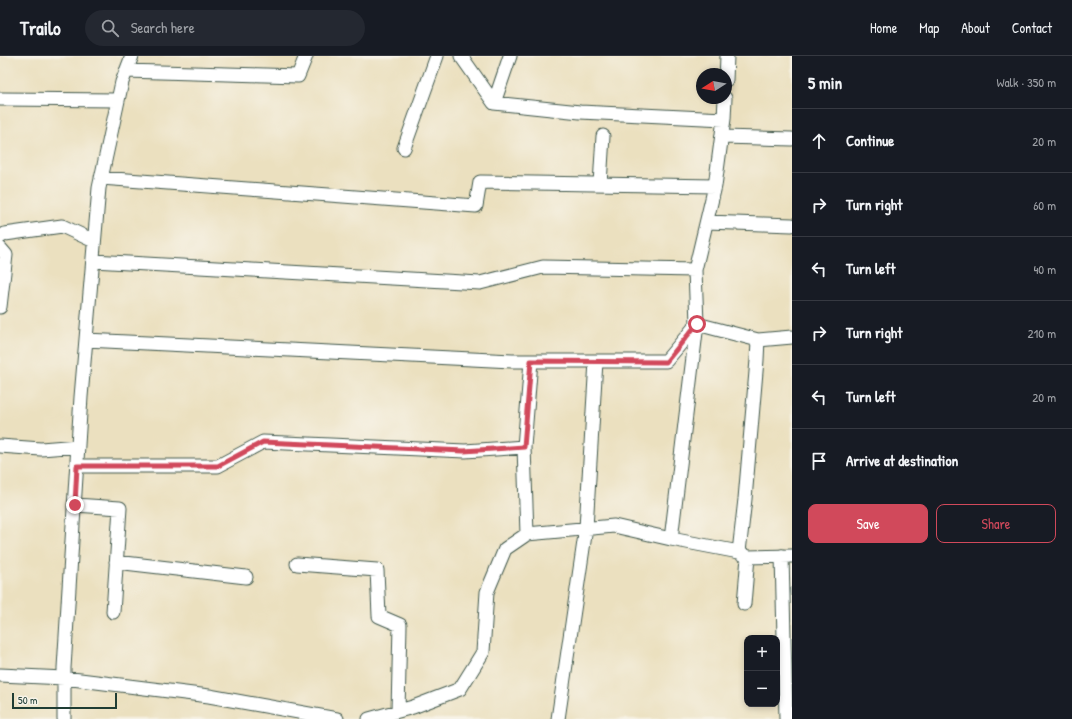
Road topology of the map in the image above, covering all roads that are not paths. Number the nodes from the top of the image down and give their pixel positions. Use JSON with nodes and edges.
{"nodes":[{"id":1,"x":132,"y":56,"type":"edge"},
{"id":2,"x":306,"y":56,"type":"edge"},
{"id":3,"x":437,"y":56,"type":"edge"},
{"id":4,"x":461,"y":56,"type":"edge"},
{"id":5,"x":510,"y":56,"type":"edge"},
{"id":6,"x":727,"y":56,"type":"edge"},
{"id":7,"x":726,"y":68,"type":"edge"},
{"id":8,"x":126,"y":71,"type":"junction"},
{"id":9,"x":0,"y":99,"type":"edge"},
{"id":10,"x":118,"y":100,"type":"junction"},
{"id":11,"x":494,"y":103,"type":"junction"},
{"id":12,"x":725,"y":104,"type":"edge"},
{"id":13,"x":724,"y":118,"type":"junction"},
{"id":14,"x":603,"y":136,"type":"dead end"},
{"id":15,"x":722,"y":137,"type":"junction"},
{"id":16,"x":792,"y":139,"type":"edge"},
{"id":17,"x":404,"y":148,"type":"dead end"},
{"id":18,"x":101,"y":178,"type":"junction"},
{"id":19,"x":600,"y":184,"type":"junction"},
{"id":20,"x":715,"y":186,"type":"junction"},
{"id":21,"x":707,"y":222,"type":"junction"},
{"id":22,"x":792,"y":225,"type":"edge"},
{"id":23,"x":0,"y":237,"type":"edge"},
{"id":24,"x":94,"y":241,"type":"junction"},
{"id":25,"x":0,"y":248,"type":"edge"},
{"id":26,"x":93,"y":261,"type":"junction"},
{"id":27,"x":696,"y":270,"type":"junction"},
{"id":28,"x":0,"y":307,"type":"edge"},
{"id":29,"x":697,"y":324,"type":"junction"},
{"id":30,"x":792,"y":337,"type":"edge"},
{"id":31,"x":86,"y":340,"type":"junction"},
{"id":32,"x":758,"y":340,"type":"junction"},
{"id":33,"x":531,"y":361,"type":"junction"},
{"id":34,"x":596,"y":361,"type":"junction"},
{"id":35,"x":0,"y":446,"type":"edge"},
{"id":36,"x":78,"y":446,"type":"junction"},
{"id":37,"x":524,"y":447,"type":"junction"},
{"id":38,"x":77,"y":466,"type":"junction"},
{"id":39,"x":75,"y":505,"type":"junction"},
{"id":40,"x":586,"y":528,"type":"junction"},
{"id":41,"x":527,"y":534,"type":"junction"},
{"id":42,"x":671,"y":538,"type":"junction"},
{"id":43,"x":743,"y":555,"type":"junction"},
{"id":44,"x":787,"y":556,"type":"edge"},
{"id":45,"x":116,"y":562,"type":"junction"},
{"id":46,"x":296,"y":564,"type":"dead end"},
{"id":47,"x":246,"y":576,"type":"dead end"},
{"id":48,"x":744,"y":604,"type":"dead end"},
{"id":49,"x":113,"y":612,"type":"dead end"},
{"id":50,"x":0,"y":675,"type":"edge"},
{"id":51,"x":64,"y":678,"type":"junction"},
{"id":52,"x":398,"y":711,"type":"junction"},
{"id":53,"x":64,"y":719,"type":"edge"},
{"id":54,"x":335,"y":719,"type":"edge"},
{"id":55,"x":369,"y":719,"type":"edge"},
{"id":56,"x":558,"y":719,"type":"edge"},
{"id":57,"x":786,"y":719,"type":"edge"}],
"edges":[{"from":1,"to":8,"type":"street"},
{"from":2,"to":8,"type":"street"},
{"from":3,"to":17,"type":"street"},
{"from":4,"to":11,"type":"street"},
{"from":5,"to":11,"type":"street"},
{"from":6,"to":7,"type":"street"},
{"from":8,"to":10,"type":"street"},
{"from":9,"to":10,"type":"street"},
{"from":10,"to":18,"type":"street"},
{"from":11,"to":13,"type":"street"},
{"from":12,"to":13,"type":"street"},
{"from":13,"to":15,"type":"street"},
{"from":14,"to":19,"type":"street"},
{"from":15,"to":16,"type":"street"},
{"from":15,"to":20,"type":"street"},
{"from":18,"to":19,"type":"street"},
{"from":18,"to":24,"type":"street"},
{"from":19,"to":20,"type":"street"},
{"from":20,"to":21,"type":"street"},
{"from":21,"to":22,"type":"street"},
{"from":21,"to":27,"type":"street"},
{"from":23,"to":24,"type":"street"},
{"from":24,"to":26,"type":"street"},
{"from":25,"to":28,"type":"street"},
{"from":26,"to":27,"type":"street"},
{"from":26,"to":31,"type":"street"},
{"from":27,"to":29,"type":"street"},
{"from":29,"to":32,"type":"street"},
{"from":29,"to":34,"type":"street"},
{"from":29,"to":42,"type":"street"},
{"from":30,"to":32,"type":"street"},
{"from":31,"to":33,"type":"street"},
{"from":31,"to":36,"type":"street"},
{"from":32,"to":43,"type":"street"},
{"from":33,"to":34,"type":"street"},
{"from":33,"to":37,"type":"street"},
{"from":34,"to":40,"type":"street"},
{"from":35,"to":36,"type":"street"},
{"from":36,"to":38,"type":"street"},
{"from":37,"to":38,"type":"street"},
{"from":37,"to":41,"type":"street"},
{"from":38,"to":39,"type":"street"},
{"from":39,"to":45,"type":"street"},
{"from":39,"to":51,"type":"street"},
{"from":40,"to":41,"type":"street"},
{"from":40,"to":42,"type":"street"},
{"from":40,"to":56,"type":"street"},
{"from":41,"to":52,"type":"street"},
{"from":42,"to":43,"type":"street"},
{"from":43,"to":44,"type":"street"},
{"from":43,"to":48,"type":"street"},
{"from":44,"to":57,"type":"street"},
{"from":45,"to":47,"type":"street"},
{"from":45,"to":49,"type":"street"},
{"from":46,"to":52,"type":"street"},
{"from":50,"to":51,"type":"street"},
{"from":51,"to":53,"type":"street"},
{"from":51,"to":54,"type":"street"},
{"from":52,"to":55,"type":"street"}]}
